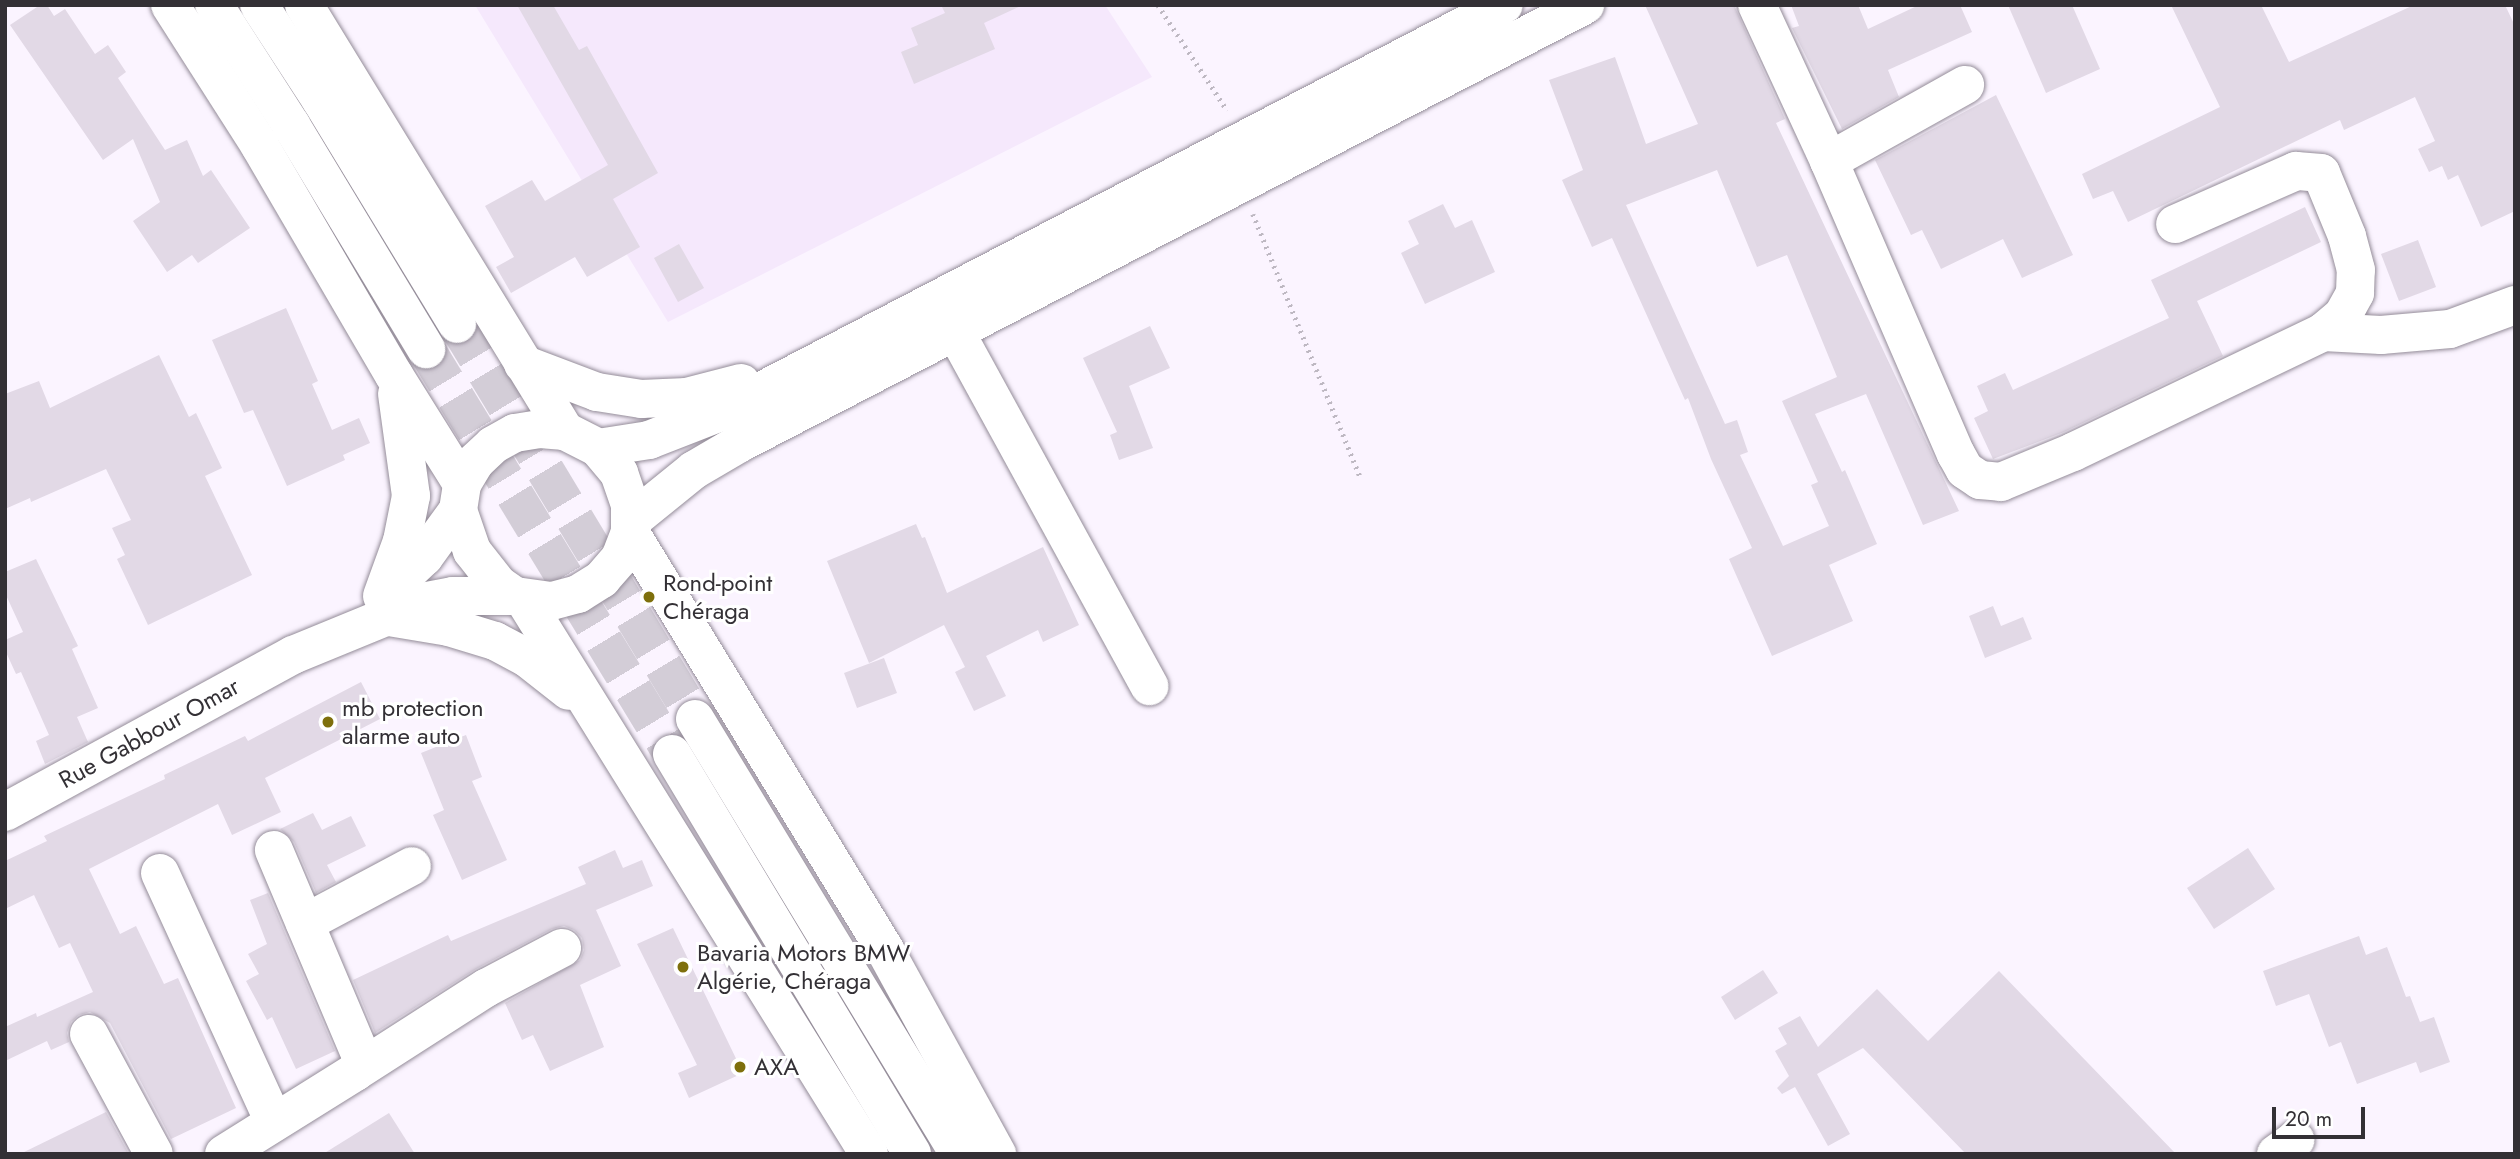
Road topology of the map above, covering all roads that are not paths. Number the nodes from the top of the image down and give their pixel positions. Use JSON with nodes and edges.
{"nodes":[{"id":1,"x":170,"y":5,"type":"edge"},
{"id":2,"x":214,"y":5,"type":"edge"},
{"id":3,"x":259,"y":5,"type":"edge"},
{"id":4,"x":304,"y":5,"type":"edge"},
{"id":5,"x":1504,"y":5,"type":"edge"},
{"id":6,"x":1585,"y":5,"type":"edge"},
{"id":7,"x":1757,"y":5,"type":"edge"},
{"id":8,"x":1965,"y":85,"type":"dead end"},
{"id":9,"x":1829,"y":161,"type":"junction"},
{"id":10,"x":2175,"y":224,"type":"dead end"},
{"id":11,"x":2515,"y":304,"type":"edge"},
{"id":12,"x":457,"y":324,"type":"tunnel mouth"},
{"id":13,"x":956,"y":331,"type":"junction"},
{"id":14,"x":2323,"y":332,"type":"junction"},
{"id":15,"x":426,"y":349,"type":"tunnel mouth"},
{"id":16,"x":824,"y":358,"type":"junction"},
{"id":17,"x":523,"y":364,"type":"junction"},
{"id":18,"x":394,"y":375,"type":"junction"},
{"id":19,"x":581,"y":440,"type":"junction"},
{"id":20,"x":460,"y":497,"type":"junction"},
{"id":21,"x":630,"y":526,"type":"junction"},
{"id":22,"x":519,"y":597,"type":"junction"},
{"id":23,"x":385,"y":606,"type":"junction"},
{"id":24,"x":1149,"y":686,"type":"dead end"},
{"id":25,"x":593,"y":712,"type":"junction"},
{"id":26,"x":695,"y":719,"type":"tunnel mouth"},
{"id":27,"x":672,"y":754,"type":"tunnel mouth"},
{"id":28,"x":5,"y":812,"type":"edge"},
{"id":29,"x":274,"y":850,"type":"dead end"},
{"id":30,"x":412,"y":866,"type":"dead end"},
{"id":31,"x":160,"y":873,"type":"dead end"},
{"id":32,"x":305,"y":923,"type":"junction"},
{"id":33,"x":562,"y":948,"type":"dead end"},
{"id":34,"x":89,"y":1034,"type":"dead end"},
{"id":35,"x":355,"y":1072,"type":"junction"},
{"id":36,"x":275,"y":1122,"type":"junction"},
{"id":37,"x":154,"y":1154,"type":"edge"},
{"id":38,"x":224,"y":1154,"type":"edge"},
{"id":39,"x":869,"y":1154,"type":"edge"},
{"id":40,"x":912,"y":1154,"type":"edge"},
{"id":41,"x":959,"y":1154,"type":"edge"},
{"id":42,"x":997,"y":1154,"type":"edge"}],
"edges":[{"from":1,"to":18,"type":"main road"},
{"from":2,"to":15,"type":"main road"},
{"from":3,"to":12,"type":"main road"},
{"from":4,"to":17,"type":"main road"},
{"from":5,"to":16,"type":"main road"},
{"from":6,"to":13,"type":"main road"},
{"from":7,"to":9,"type":"main road"},
{"from":8,"to":9,"type":"main road"},
{"from":9,"to":14,"type":"main road"},
{"from":10,"to":14,"type":"main road"},
{"from":11,"to":14,"type":"main road"},
{"from":13,"to":21,"type":"main road"},
{"from":13,"to":24,"type":"main road"},
{"from":16,"to":17,"type":"main road"},
{"from":16,"to":19,"type":"main road"},
{"from":17,"to":19,"type":"main road"},
{"from":18,"to":20,"type":"main road"},
{"from":18,"to":23,"type":"main road"},
{"from":19,"to":20,"type":"main road"},
{"from":19,"to":21,"type":"main road"},
{"from":20,"to":22,"type":"main road"},
{"from":20,"to":23,"type":"main road","name":"Rue Gabbour Omar"},
{"from":21,"to":22,"type":"main road"},
{"from":21,"to":42,"type":"main road"},
{"from":22,"to":23,"type":"main road","name":"Rue Gabbour Omar"},
{"from":22,"to":25,"type":"main road"},
{"from":23,"to":25,"type":"main road"},
{"from":23,"to":28,"type":"main road","name":"Rue Gabbour Omar"},
{"from":25,"to":39,"type":"main road"},
{"from":26,"to":41,"type":"main road"},
{"from":27,"to":40,"type":"main road"},
{"from":29,"to":32,"type":"main road"},
{"from":30,"to":32,"type":"main road"},
{"from":31,"to":36,"type":"main road"},
{"from":32,"to":35,"type":"main road"},
{"from":33,"to":35,"type":"main road"},
{"from":34,"to":37,"type":"main road"},
{"from":35,"to":36,"type":"main road"},
{"from":36,"to":38,"type":"main road"}]}
